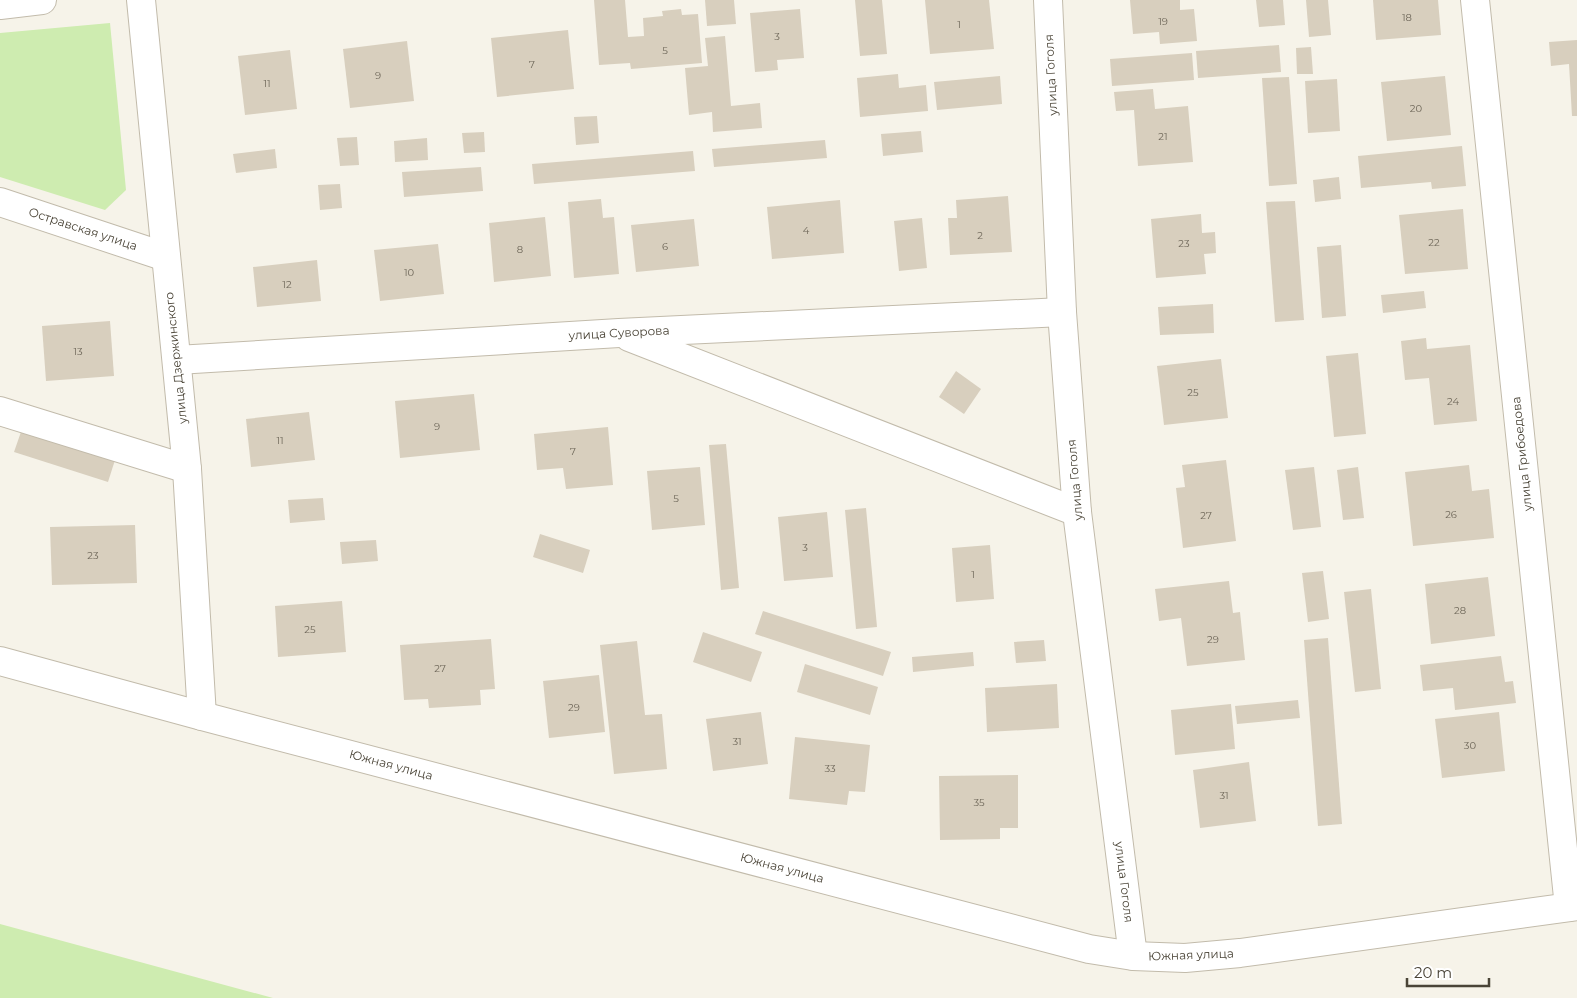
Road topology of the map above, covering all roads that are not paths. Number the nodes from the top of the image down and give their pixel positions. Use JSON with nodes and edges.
{"nodes":[{"id":1,"x":42,"y":0,"type":"edge"},
{"id":2,"x":141,"y":0,"type":"edge"},
{"id":3,"x":1048,"y":0,"type":"edge"},
{"id":4,"x":1475,"y":0,"type":"edge"},
{"id":5,"x":0,"y":5,"type":"edge"},
{"id":6,"x":0,"y":202,"type":"edge"},
{"id":7,"x":166,"y":257,"type":"junction"},
{"id":8,"x":1062,"y":312,"type":"junction"},
{"id":9,"x":619,"y":333,"type":"junction"},
{"id":10,"x":177,"y":360,"type":"junction"},
{"id":11,"x":0,"y":411,"type":"edge"},
{"id":12,"x":187,"y":469,"type":"junction"},
{"id":13,"x":1076,"y":512,"type":"junction"},
{"id":14,"x":0,"y":661,"type":"edge"},
{"id":15,"x":202,"y":716,"type":"junction"},
{"id":16,"x":1573,"y":907,"type":"edge"},
{"id":17,"x":1134,"y":956,"type":"junction"}],
"edges":[{"from":1,"to":5,"type":"street"},
{"from":2,"to":7,"type":"street","name":"улица Дзержинского"},
{"from":3,"to":8,"type":"street","name":"улица Гоголя"},
{"from":4,"to":16,"type":"street","name":"улица Грибоедова"},
{"from":6,"to":7,"type":"street","name":"Остравская улица"},
{"from":7,"to":10,"type":"street","name":"улица Дзержинского"},
{"from":8,"to":9,"type":"street","name":"улица Суворова"},
{"from":8,"to":13,"type":"street","name":"улица Гоголя"},
{"from":9,"to":10,"type":"street","name":"улица Суворова"},
{"from":9,"to":13,"type":"street"},
{"from":10,"to":12,"type":"street","name":"улица Дзержинского"},
{"from":11,"to":12,"type":"street"},
{"from":12,"to":15,"type":"street","name":"улица Дзержинского"},
{"from":13,"to":17,"type":"street","name":"улица Гоголя"},
{"from":14,"to":15,"type":"street","name":"Южная улица"},
{"from":15,"to":17,"type":"street","name":"Южная улица"},
{"from":16,"to":17,"type":"street","name":"Южная улица"}]}
